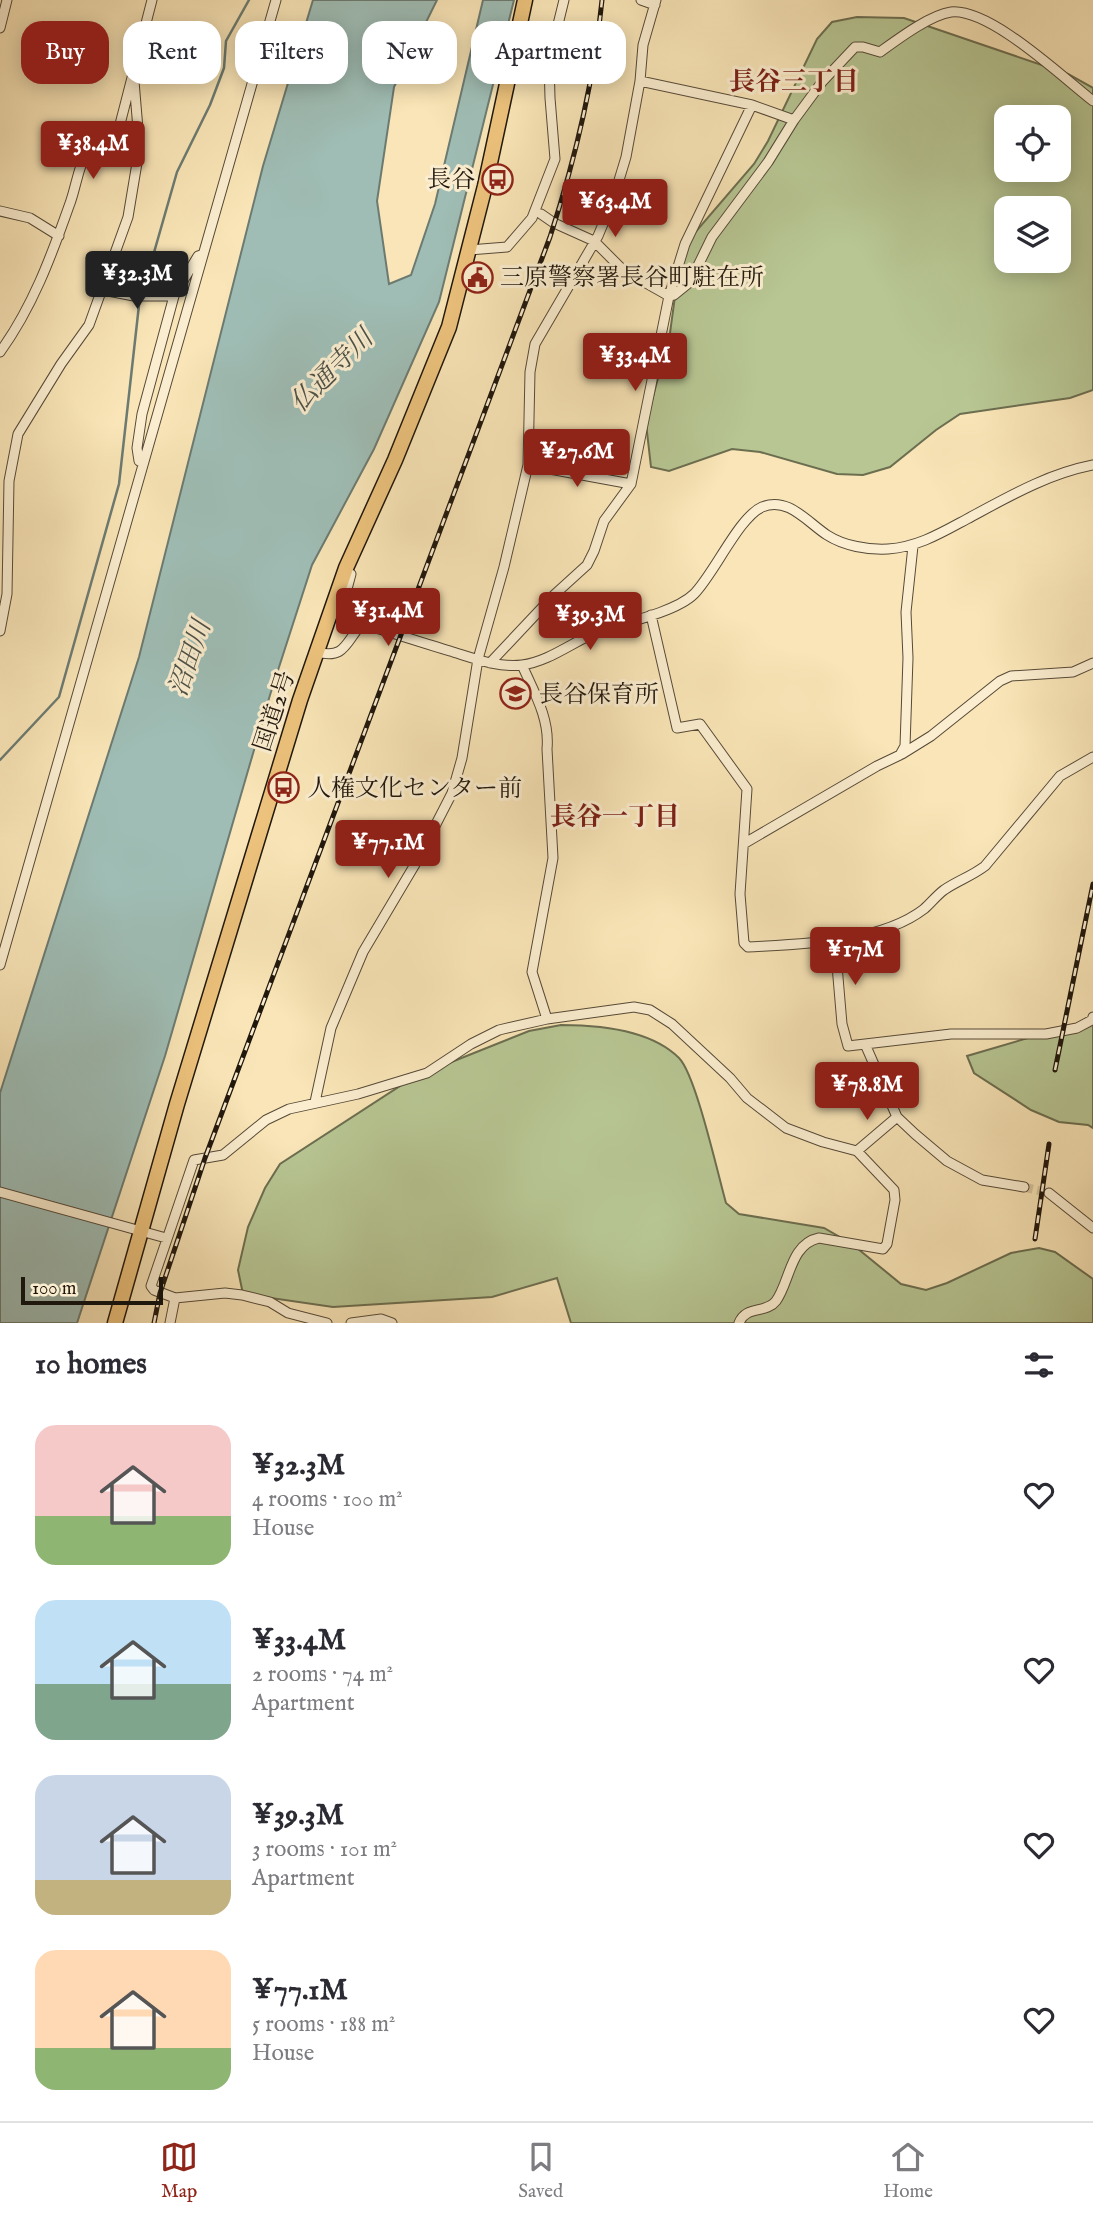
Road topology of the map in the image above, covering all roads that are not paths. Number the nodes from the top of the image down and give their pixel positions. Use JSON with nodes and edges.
{"nodes":[{"id":1,"x":8,"y":0,"type":"edge"},
{"id":2,"x":152,"y":0,"type":"edge"},
{"id":3,"x":275,"y":0,"type":"edge"},
{"id":4,"x":525,"y":0,"type":"edge"},
{"id":5,"x":564,"y":0,"type":"edge"},
{"id":6,"x":641,"y":0,"type":"edge"},
{"id":7,"x":656,"y":2,"type":"edge"},
{"id":8,"x":147,"y":21,"type":"edge"},
{"id":9,"x":0,"y":28,"type":"edge"},
{"id":10,"x":640,"y":80,"type":"junction"},
{"id":11,"x":130,"y":84,"type":"edge"},
{"id":12,"x":134,"y":84,"type":"edge"},
{"id":13,"x":1093,"y":101,"type":"edge"},
{"id":14,"x":752,"y":105,"type":"junction"},
{"id":15,"x":794,"y":120,"type":"junction"},
{"id":16,"x":546,"y":186,"type":"junction"},
{"id":17,"x":0,"y":211,"type":"edge"},
{"id":18,"x":541,"y":214,"type":"junction"},
{"id":19,"x":524,"y":229,"type":"junction"},
{"id":20,"x":59,"y":236,"type":"junction"},
{"id":21,"x":594,"y":241,"type":"junction"},
{"id":22,"x":469,"y":250,"type":"junction"},
{"id":23,"x":203,"y":255,"type":"junction"},
{"id":24,"x":103,"y":289,"type":"junction"},
{"id":25,"x":174,"y":296,"type":"junction"},
{"id":26,"x":669,"y":296,"type":"junction"},
{"id":27,"x":0,"y":352,"type":"edge"},
{"id":28,"x":144,"y":463,"type":"junction"},
{"id":29,"x":528,"y":465,"type":"junction"},
{"id":30,"x":1093,"y":465,"type":"edge"},
{"id":31,"x":631,"y":484,"type":"junction"},
{"id":32,"x":360,"y":538,"type":"junction"},
{"id":33,"x":913,"y":546,"type":"junction"},
{"id":34,"x":651,"y":615,"type":"junction"},
{"id":35,"x":1,"y":620,"type":"edge"},
{"id":36,"x":359,"y":627,"type":"junction"},
{"id":37,"x":0,"y":631,"type":"edge"},
{"id":38,"x":317,"y":652,"type":"junction"},
{"id":39,"x":478,"y":659,"type":"junction"},
{"id":40,"x":490,"y":663,"type":"junction"},
{"id":41,"x":1093,"y":663,"type":"edge"},
{"id":42,"x":522,"y":665,"type":"junction"},
{"id":43,"x":901,"y":755,"type":"junction"},
{"id":44,"x":1093,"y":757,"type":"edge"},
{"id":45,"x":745,"y":843,"type":"junction"},
{"id":46,"x":835,"y":942,"type":"junction"},
{"id":47,"x":0,"y":965,"type":"edge"},
{"id":48,"x":1093,"y":1017,"type":"edge"},
{"id":49,"x":547,"y":1019,"type":"junction"},
{"id":50,"x":865,"y":1044,"type":"junction"},
{"id":51,"x":316,"y":1102,"type":"junction"},
{"id":52,"x":897,"y":1117,"type":"junction"},
{"id":53,"x":857,"y":1151,"type":"junction"},
{"id":54,"x":1024,"y":1187,"type":"tunnel mouth"},
{"id":55,"x":0,"y":1192,"type":"edge"},
{"id":56,"x":1049,"y":1193,"type":"tunnel mouth"},
{"id":57,"x":1093,"y":1228,"type":"edge"},
{"id":58,"x":135,"y":1230,"type":"junction"},
{"id":59,"x":166,"y":1238,"type":"junction"},
{"id":60,"x":175,"y":1297,"type":"junction"},
{"id":61,"x":115,"y":1323,"type":"edge"},
{"id":62,"x":170,"y":1323,"type":"edge"},
{"id":63,"x":327,"y":1323,"type":"edge"},
{"id":64,"x":351,"y":1323,"type":"edge"},
{"id":65,"x":392,"y":1323,"type":"edge"},
{"id":66,"x":739,"y":1323,"type":"edge"}],
"edges":[{"from":1,"to":9,"type":"street"},
{"from":2,"to":8,"type":"street"},
{"from":3,"to":23,"type":"street"},
{"from":4,"to":22,"type":"highway","name":"国道2号"},
{"from":5,"to":16,"type":"street"},
{"from":6,"to":7,"type":"street"},
{"from":7,"to":10,"type":"street"},
{"from":10,"to":14,"type":"street"},
{"from":10,"to":21,"type":"street"},
{"from":11,"to":20,"type":"street"},
{"from":12,"to":24,"type":"street"},
{"from":13,"to":15,"type":"street"},
{"from":14,"to":15,"type":"street"},
{"from":14,"to":26,"type":"street"},
{"from":15,"to":26,"type":"street"},
{"from":16,"to":18,"type":"street"},
{"from":16,"to":19,"type":"street"},
{"from":17,"to":20,"type":"street"},
{"from":18,"to":19,"type":"street"},
{"from":18,"to":21,"type":"street"},
{"from":19,"to":22,"type":"street"},
{"from":20,"to":27,"type":"street"},
{"from":21,"to":26,"type":"street"},
{"from":21,"to":29,"type":"street"},
{"from":22,"to":32,"type":"highway","name":"国道2号"},
{"from":23,"to":25,"type":"street"},
{"from":23,"to":28,"type":"street"},
{"from":24,"to":25,"type":"street"},
{"from":24,"to":35,"type":"street"},
{"from":25,"to":28,"type":"street"},
{"from":26,"to":31,"type":"street"},
{"from":28,"to":47,"type":"street"},
{"from":29,"to":31,"type":"street"},
{"from":29,"to":39,"type":"street"},
{"from":30,"to":33,"type":"street"},
{"from":31,"to":40,"type":"street"},
{"from":32,"to":36,"type":"street"},
{"from":32,"to":38,"type":"highway","name":"国道2号"},
{"from":33,"to":34,"type":"street"},
{"from":33,"to":43,"type":"street"},
{"from":34,"to":42,"type":"street"},
{"from":34,"to":45,"type":"street"},
{"from":35,"to":37,"type":"street"},
{"from":36,"to":38,"type":"street"},
{"from":36,"to":39,"type":"street"},
{"from":38,"to":58,"type":"highway","name":"国道2号"},
{"from":39,"to":40,"type":"street"},
{"from":39,"to":51,"type":"street"},
{"from":40,"to":42,"type":"street"},
{"from":41,"to":43,"type":"street"},
{"from":42,"to":49,"type":"street"},
{"from":43,"to":45,"type":"street"},
{"from":44,"to":46,"type":"street"},
{"from":45,"to":46,"type":"street"},
{"from":46,"to":50,"type":"street"},
{"from":48,"to":50,"type":"street"},
{"from":49,"to":51,"type":"street"},
{"from":49,"to":53,"type":"street"},
{"from":50,"to":52,"type":"street"},
{"from":51,"to":59,"type":"street"},
{"from":52,"to":53,"type":"street"},
{"from":52,"to":54,"type":"street"},
{"from":53,"to":66,"type":"street"},
{"from":55,"to":58,"type":"street"},
{"from":56,"to":57,"type":"street"},
{"from":58,"to":59,"type":"street"},
{"from":58,"to":61,"type":"highway","name":"国道2号"},
{"from":59,"to":60,"type":"street"},
{"from":60,"to":62,"type":"street"},
{"from":60,"to":63,"type":"street"},
{"from":64,"to":65,"type":"street"}]}
